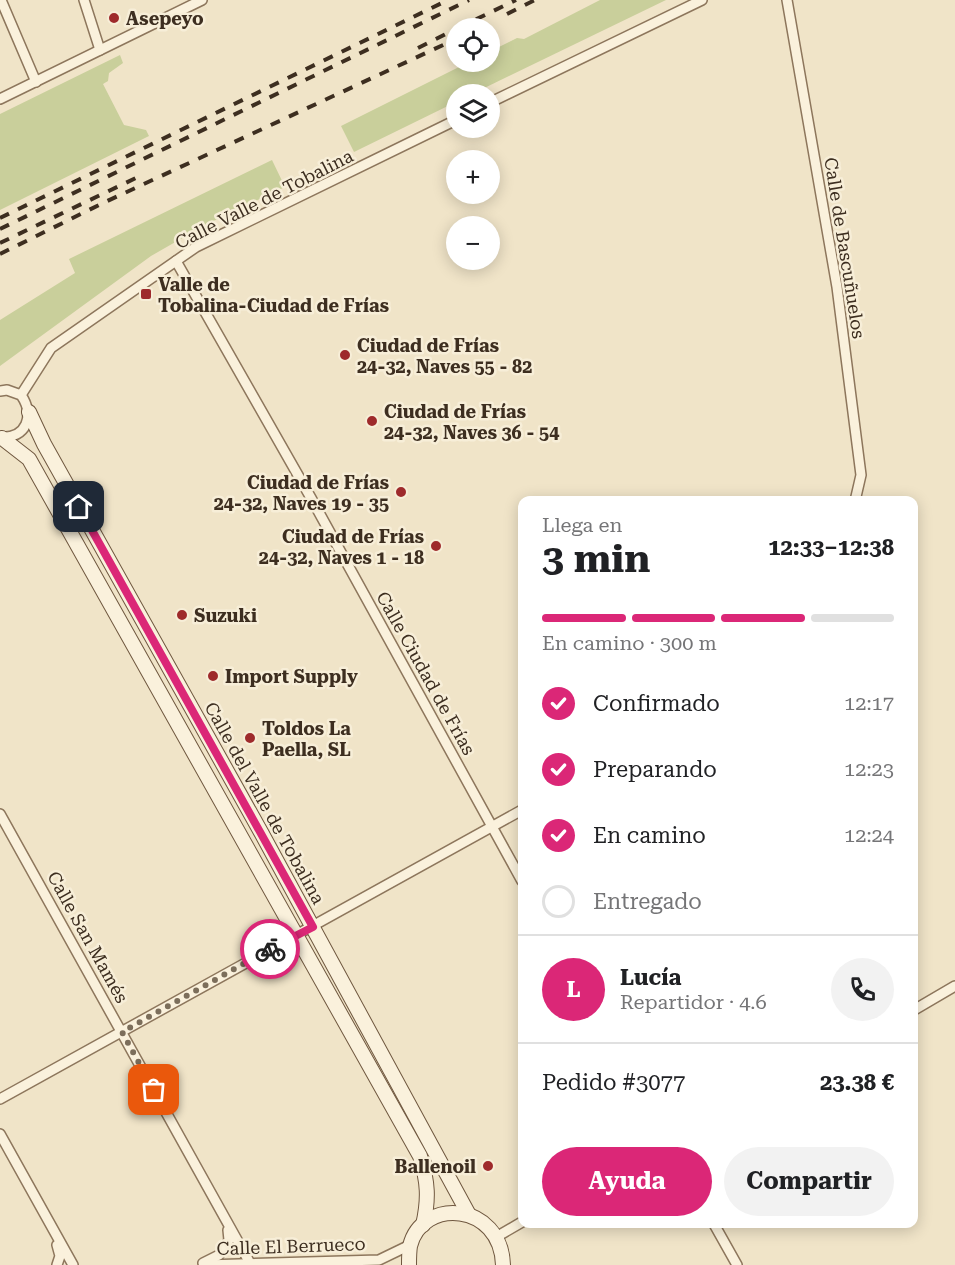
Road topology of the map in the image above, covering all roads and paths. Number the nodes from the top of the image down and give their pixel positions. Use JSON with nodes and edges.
{"nodes":[{"id":1,"x":1,"y":0,"type":"edge"},
{"id":2,"x":84,"y":0,"type":"edge"},
{"id":3,"x":202,"y":0,"type":"edge"},
{"id":4,"x":702,"y":0,"type":"edge"},
{"id":5,"x":787,"y":0,"type":"edge"},
{"id":6,"x":100,"y":50,"type":"junction"},
{"id":7,"x":36,"y":82,"type":"junction"},
{"id":8,"x":500,"y":98,"type":"edge"},
{"id":9,"x":0,"y":99,"type":"edge"},
{"id":10,"x":446,"y":125,"type":"edge"},
{"id":11,"x":176,"y":261,"type":"junction"},
{"id":12,"x":0,"y":391,"type":"edge"},
{"id":13,"x":21,"y":395,"type":"junction"},
{"id":14,"x":29,"y":412,"type":"junction"},
{"id":15,"x":1,"y":438,"type":"edge"},
{"id":16,"x":856,"y":496,"type":"edge"},
{"id":17,"x":518,"y":812,"type":"edge"},
{"id":18,"x":0,"y":814,"type":"edge"},
{"id":19,"x":492,"y":827,"type":"junction"},
{"id":20,"x":518,"y":874,"type":"edge"},
{"id":21,"x":313,"y":927,"type":"junction"},
{"id":22,"x":296,"y":934,"type":"junction"},
{"id":23,"x":955,"y":986,"type":"edge"},
{"id":24,"x":918,"y":1008,"type":"edge"},
{"id":25,"x":122,"y":1032,"type":"junction"},
{"id":26,"x":0,"y":1098,"type":"edge"},
{"id":27,"x":0,"y":1134,"type":"edge"},
{"id":28,"x":468,"y":1213,"type":"junction"},
{"id":29,"x":226,"y":1221,"type":"junction"},
{"id":30,"x":518,"y":1224,"type":"edge"},
{"id":31,"x":423,"y":1225,"type":"junction"},
{"id":32,"x":716,"y":1228,"type":"edge"},
{"id":33,"x":53,"y":1231,"type":"junction"},
{"id":34,"x":498,"y":1236,"type":"junction"},
{"id":35,"x":410,"y":1245,"type":"junction"},
{"id":36,"x":250,"y":1264,"type":"edge"},
{"id":37,"x":57,"y":1265,"type":"edge"},
{"id":38,"x":73,"y":1265,"type":"edge"},
{"id":39,"x":199,"y":1265,"type":"edge"},
{"id":40,"x":205,"y":1265,"type":"edge"},
{"id":41,"x":409,"y":1265,"type":"edge"},
{"id":42,"x":503,"y":1265,"type":"edge"},
{"id":43,"x":737,"y":1265,"type":"edge"}],
"edges":[{"from":1,"to":7,"type":"street"},
{"from":2,"to":6,"type":"street"},
{"from":3,"to":6,"type":"street"},
{"from":4,"to":8,"type":"street"},
{"from":5,"to":16,"type":"street","name":"Calle de Bascuñuelos"},
{"from":6,"to":7,"type":"street"},
{"from":7,"to":9,"type":"street"},
{"from":10,"to":11,"type":"street","name":"Calle Valle de Tobalina"},
{"from":11,"to":13,"type":"street","name":"Calle Valle de Tobalina"},
{"from":11,"to":19,"type":"street","name":"Calle Ciudad de Frías"},
{"from":12,"to":13,"type":"street"},
{"from":13,"to":14,"type":"street"},
{"from":14,"to":15,"type":"street"},
{"from":14,"to":21,"type":"main road","name":"Calle del Valle de Tobalina"},
{"from":15,"to":22,"type":"main road","name":"Calle del Valle de Tobalina"},
{"from":17,"to":19,"type":"street"},
{"from":18,"to":25,"type":"street","name":"Calle San Mamés"},
{"from":19,"to":20,"type":"street","name":"Calle Ciudad de Frías"},
{"from":19,"to":21,"type":"street"},
{"from":21,"to":22,"type":"street"},
{"from":21,"to":28,"type":"main road","name":"Calle del Valle de Tobalina"},
{"from":22,"to":25,"type":"street"},
{"from":22,"to":31,"type":"main road","name":"Calle del Valle de Tobalina"},
{"from":23,"to":24,"type":"street"},
{"from":25,"to":26,"type":"street"},
{"from":25,"to":29,"type":"street","name":"Calle San Mamés"},
{"from":27,"to":33,"type":"street"},
{"from":28,"to":31,"type":"main road"},
{"from":28,"to":34,"type":"main road"},
{"from":29,"to":36,"type":"street","name":"Calle San Mamés"},
{"from":29,"to":39,"type":"street","name":"Calle El Berrueco"},
{"from":30,"to":34,"type":"street"},
{"from":31,"to":35,"type":"main road"},
{"from":32,"to":43,"type":"street"},
{"from":33,"to":37,"type":"street"},
{"from":33,"to":38,"type":"street"},
{"from":34,"to":42,"type":"main road"},
{"from":35,"to":36,"type":"street","name":"Calle El Berrueco"},
{"from":35,"to":41,"type":"main road"},
{"from":36,"to":40,"type":"street","name":"Calle El Berrueco"}]}
